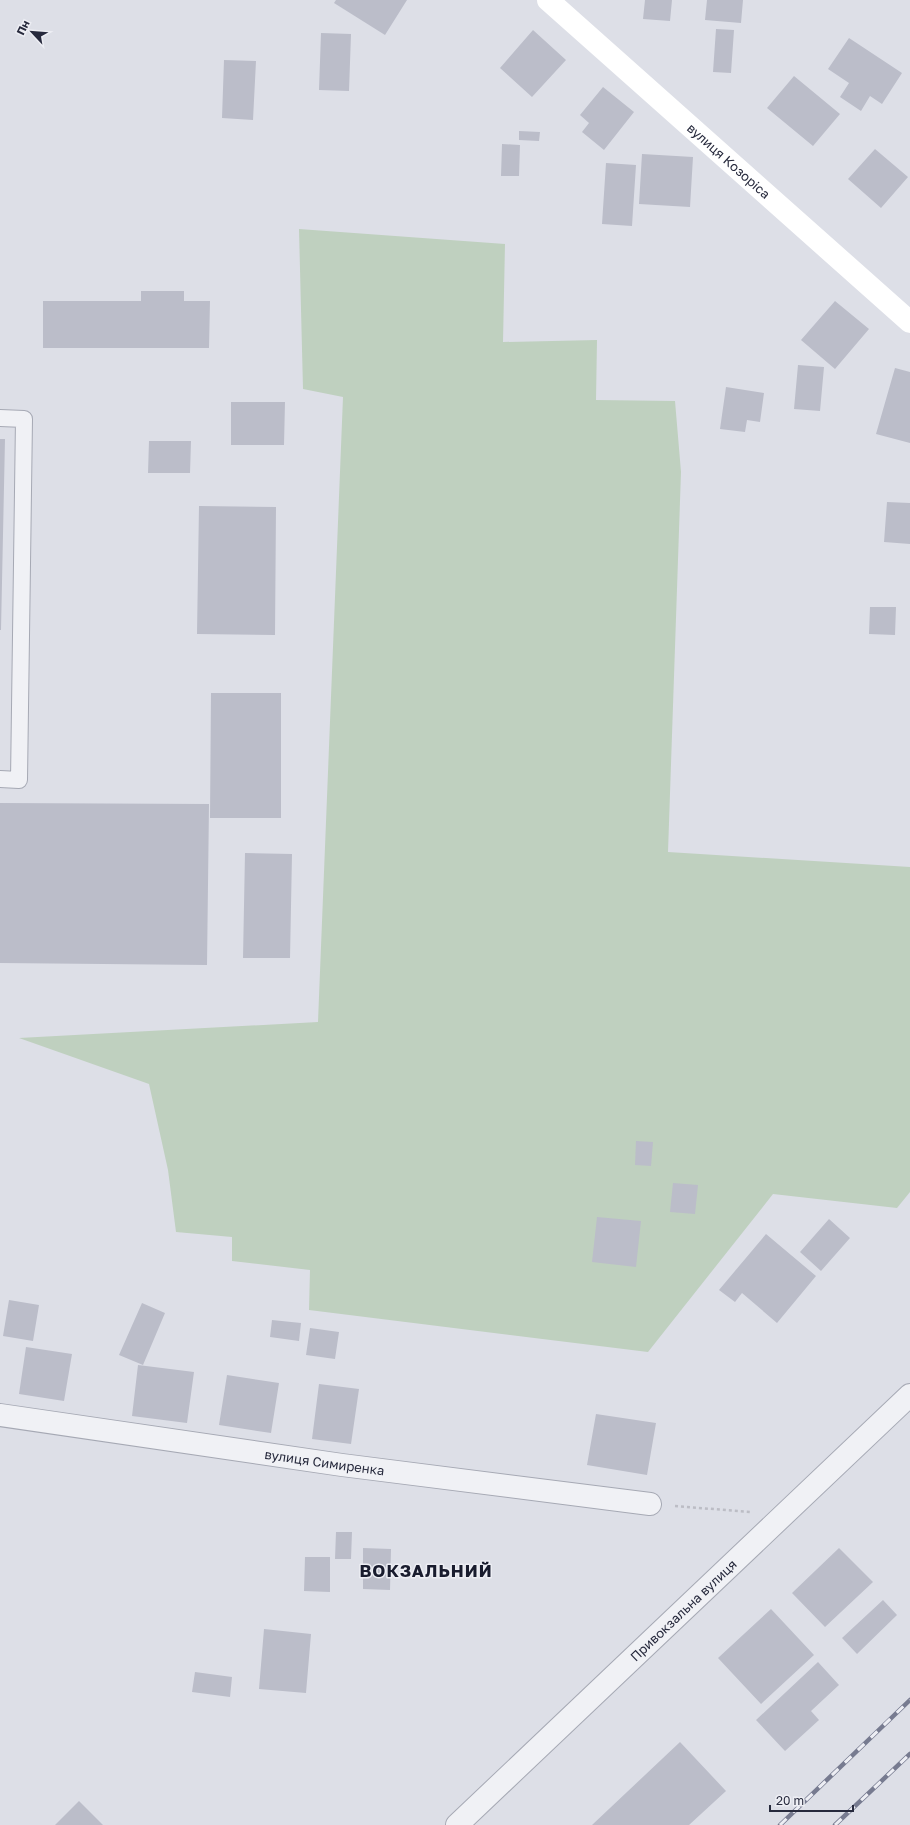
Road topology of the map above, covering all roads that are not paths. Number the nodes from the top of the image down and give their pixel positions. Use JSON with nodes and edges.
{"nodes":[{"id":1,"x":548,"y":0,"type":"edge"},
{"id":2,"x":910,"y":322,"type":"edge"},
{"id":3,"x":0,"y":418,"type":"edge"},
{"id":4,"x":0,"y":779,"type":"edge"},
{"id":5,"x":910,"y":1395,"type":"edge"},
{"id":6,"x":0,"y":1415,"type":"edge"},
{"id":7,"x":650,"y":1504,"type":"road end"},
{"id":8,"x":457,"y":1825,"type":"edge"}],
"edges":[{"from":1,"to":2,"type":"main road","name":"вулиця Козоріса"},
{"from":3,"to":4,"type":"lane"},
{"from":5,"to":8,"type":"street","name":"Привокзальна вулиця"},
{"from":6,"to":7,"type":"street","name":"вулиця Симиренка"}]}
